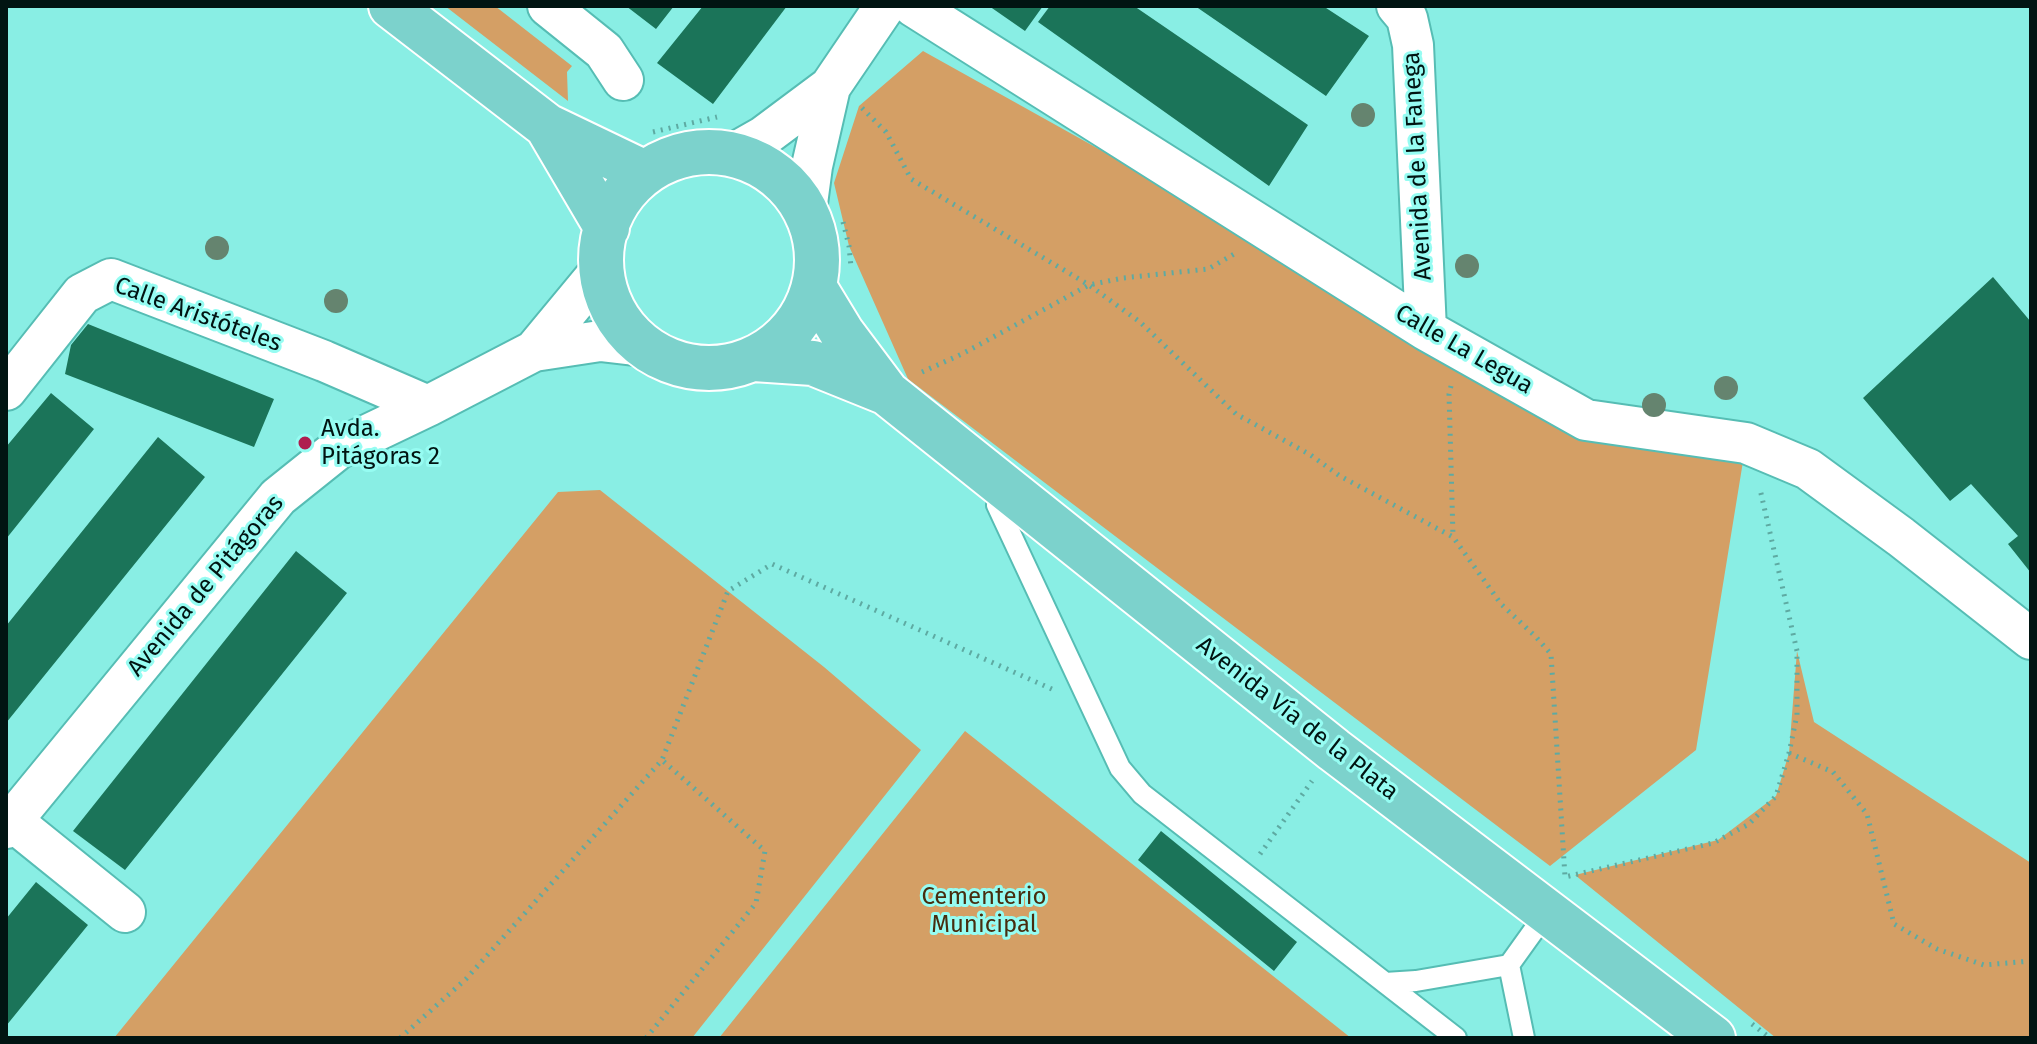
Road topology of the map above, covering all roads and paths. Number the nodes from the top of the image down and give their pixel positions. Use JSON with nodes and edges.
{"nodes":[{"id":1,"x":391,"y":6,"type":"edge"},
{"id":2,"x":548,"y":6,"type":"edge"},
{"id":3,"x":885,"y":6,"type":"edge"},
{"id":4,"x":913,"y":6,"type":"edge"},
{"id":5,"x":1397,"y":6,"type":"edge"},
{"id":6,"x":623,"y":80,"type":"dead end"},
{"id":7,"x":830,"y":87,"type":"junction"},
{"id":8,"x":855,"y":119,"type":"dead end"},
{"id":9,"x":547,"y":126,"type":"junction"},
{"id":10,"x":731,"y":134,"type":"junction"},
{"id":11,"x":645,"y":154,"type":"junction"},
{"id":12,"x":825,"y":216,"type":"junction"},
{"id":13,"x":1256,"y":223,"type":"junction"},
{"id":14,"x":604,"y":248,"type":"junction"},
{"id":15,"x":833,"y":281,"type":"junction"},
{"id":16,"x":1089,"y":285,"type":"junction"},
{"id":17,"x":1426,"y":330,"type":"junction"},
{"id":18,"x":643,"y":346,"type":"junction"},
{"id":19,"x":534,"y":351,"type":"junction"},
{"id":20,"x":1461,"y":351,"type":"junction"},
{"id":21,"x":754,"y":359,"type":"junction"},
{"id":22,"x":6,"y":390,"type":"edge"},
{"id":23,"x":887,"y":393,"type":"junction"},
{"id":24,"x":428,"y":406,"type":"junction"},
{"id":25,"x":1746,"y":443,"type":"junction"},
{"id":26,"x":1007,"y":489,"type":"junction"},
{"id":27,"x":1453,"y":537,"type":"junction"},
{"id":28,"x":2031,"y":639,"type":"edge"},
{"id":29,"x":1091,"y":706,"type":"junction"},
{"id":30,"x":1334,"y":750,"type":"junction"},
{"id":31,"x":1789,"y":753,"type":"junction"},
{"id":32,"x":662,"y":760,"type":"junction"},
{"id":33,"x":8,"y":821,"type":"edge"},
{"id":34,"x":1245,"y":874,"type":"junction"},
{"id":35,"x":1561,"y":887,"type":"junction"},
{"id":36,"x":125,"y":912,"type":"dead end"},
{"id":37,"x":2031,"y":961,"type":"edge"},
{"id":38,"x":1509,"y":965,"type":"junction"},
{"id":39,"x":1385,"y":983,"type":"junction"},
{"id":40,"x":1729,"y":1028,"type":"edge"},
{"id":41,"x":400,"y":1038,"type":"edge"},
{"id":42,"x":646,"y":1038,"type":"edge"},
{"id":43,"x":1456,"y":1038,"type":"edge"},
{"id":44,"x":1524,"y":1038,"type":"edge"},
{"id":45,"x":1770,"y":1038,"type":"edge"}],
"edges":[{"from":1,"to":9,"type":"main road"},
{"from":2,"to":6,"type":"street"},
{"from":3,"to":7,"type":"street"},
{"from":4,"to":13,"type":"street","name":"Calle La Legua"},
{"from":5,"to":17,"type":"street","name":"Avenida de la Fanega"},
{"from":7,"to":10,"type":"street"},
{"from":7,"to":12,"type":"street"},
{"from":8,"to":16,"type":"path"},
{"from":9,"to":11,"type":"main road"},
{"from":9,"to":14,"type":"main road"},
{"from":10,"to":11,"type":"path"},
{"from":10,"to":11,"type":"main road"},
{"from":10,"to":12,"type":"main road"},
{"from":11,"to":14,"type":"main road"},
{"from":12,"to":15,"type":"main road"},
{"from":12,"to":15,"type":"path"},
{"from":13,"to":16,"type":"path"},
{"from":13,"to":17,"type":"street","name":"Calle La Legua"},
{"from":14,"to":18,"type":"main road"},
{"from":14,"to":19,"type":"street"},
{"from":15,"to":21,"type":"main road"},
{"from":15,"to":23,"type":"main road","name":"Avenida Vía de la Plata"},
{"from":16,"to":23,"type":"path"},
{"from":16,"to":27,"type":"path"},
{"from":17,"to":20,"type":"street","name":"Calle La Legua"},
{"from":18,"to":19,"type":"street"},
{"from":18,"to":21,"type":"main road"},
{"from":19,"to":24,"type":"street","name":"Avenida de Pitágoras"},
{"from":20,"to":25,"type":"street","name":"Calle La Legua"},
{"from":20,"to":27,"type":"path"},
{"from":21,"to":23,"type":"main road","name":"Avenida Vía de la Plata"},
{"from":22,"to":24,"type":"street","name":"Calle Aristóteles"},
{"from":23,"to":26,"type":"main road","name":"Avenida Vía de la Plata"},
{"from":24,"to":33,"type":"street","name":"Avenida de Pitágoras"},
{"from":25,"to":28,"type":"street","name":"Calle La Legua"},
{"from":25,"to":31,"type":"path"},
{"from":26,"to":29,"type":"lane"},
{"from":26,"to":30,"type":"main road","name":"Avenida Vía de la Plata"},
{"from":27,"to":35,"type":"path"},
{"from":29,"to":32,"type":"path"},
{"from":29,"to":34,"type":"lane"},
{"from":30,"to":34,"type":"path"},
{"from":30,"to":35,"type":"main road","name":"Avenida Vía de la Plata"},
{"from":31,"to":35,"type":"path"},
{"from":31,"to":37,"type":"path"},
{"from":32,"to":41,"type":"path"},
{"from":32,"to":42,"type":"path"},
{"from":33,"to":36,"type":"street"},
{"from":34,"to":39,"type":"lane"},
{"from":35,"to":38,"type":"lane"},
{"from":35,"to":40,"type":"main road","name":"Avenida Vía de la Plata"},
{"from":38,"to":39,"type":"lane"},
{"from":38,"to":44,"type":"lane"},
{"from":39,"to":43,"type":"lane"},
{"from":40,"to":45,"type":"path"}]}
